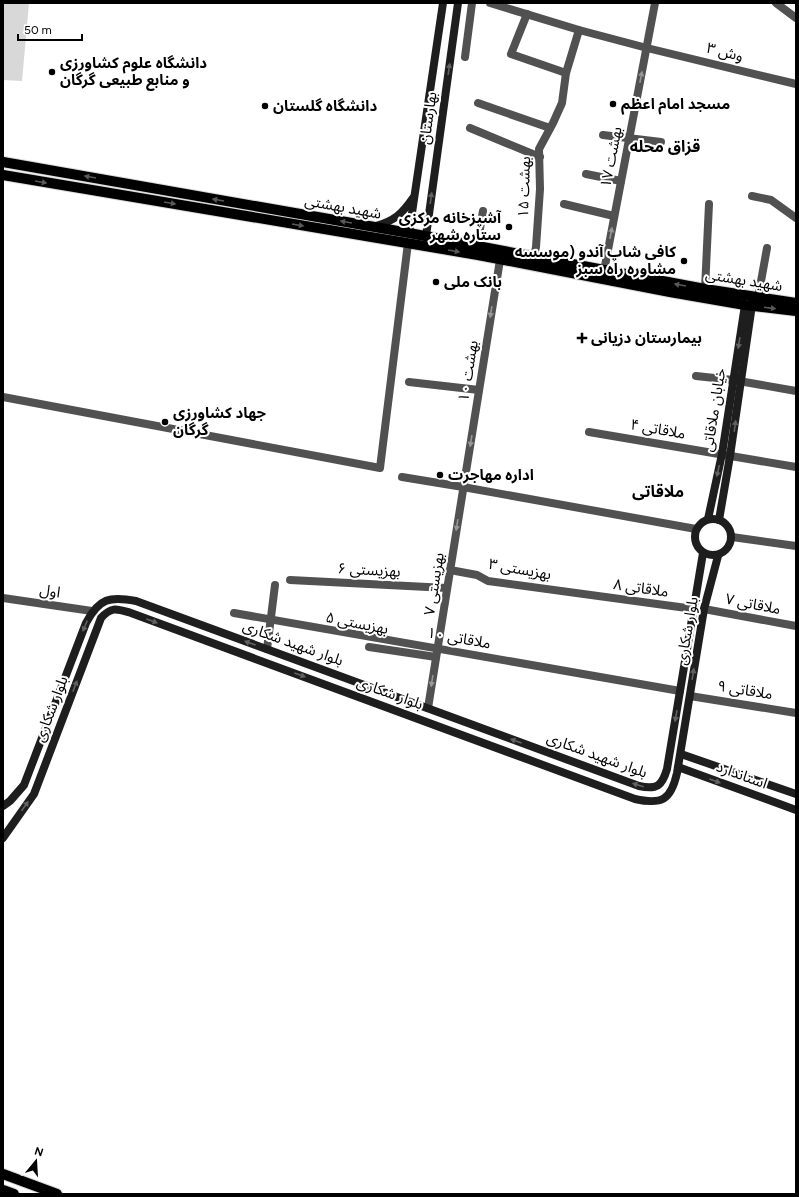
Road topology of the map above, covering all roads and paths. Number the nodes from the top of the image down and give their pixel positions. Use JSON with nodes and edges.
{"nodes":[{"id":1,"x":443,"y":3,"type":"edge"},
{"id":2,"x":458,"y":3,"type":"edge"},
{"id":3,"x":472,"y":3,"type":"edge"},
{"id":4,"x":490,"y":3,"type":"edge"},
{"id":5,"x":655,"y":3,"type":"edge"},
{"id":6,"x":776,"y":3,"type":"edge"},
{"id":7,"x":527,"y":14,"type":"junction"},
{"id":8,"x":796,"y":18,"type":"edge"},
{"id":9,"x":439,"y":28,"type":"junction"},
{"id":10,"x":579,"y":30,"type":"junction"},
{"id":11,"x":454,"y":31,"type":"junction"},
{"id":12,"x":646,"y":48,"type":"junction"},
{"id":13,"x":465,"y":57,"type":"dead end"},
{"id":14,"x":566,"y":73,"type":"junction"},
{"id":15,"x":796,"y":84,"type":"edge"},
{"id":16,"x":478,"y":104,"type":"dead end"},
{"id":17,"x":470,"y":128,"type":"dead end"},
{"id":18,"x":550,"y":128,"type":"junction"},
{"id":19,"x":603,"y":135,"type":"dead end"},
{"id":20,"x":629,"y":138,"type":"junction"},
{"id":21,"x":661,"y":142,"type":"dead end"},
{"id":22,"x":540,"y":157,"type":"junction"},
{"id":23,"x":4,"y":162,"type":"edge"},
{"id":24,"x":586,"y":174,"type":"dead end"},
{"id":25,"x":4,"y":175,"type":"edge"},
{"id":26,"x":621,"y":181,"type":"junction"},
{"id":27,"x":414,"y":196,"type":"junction"},
{"id":28,"x":752,"y":196,"type":"dead end"},
{"id":29,"x":564,"y":204,"type":"dead end"},
{"id":30,"x":709,"y":204,"type":"dead end"},
{"id":31,"x":483,"y":211,"type":"dead end"},
{"id":32,"x":614,"y":216,"type":"junction"},
{"id":33,"x":796,"y":218,"type":"edge"},
{"id":34,"x":373,"y":227,"type":"junction"},
{"id":35,"x":408,"y":238,"type":"junction"},
{"id":36,"x":425,"y":241,"type":"junction"},
{"id":37,"x":477,"y":246,"type":"junction"},
{"id":38,"x":767,"y":248,"type":"dead end"},
{"id":39,"x":534,"y":257,"type":"junction"},
{"id":40,"x":500,"y":260,"type":"junction"},
{"id":41,"x":604,"y":271,"type":"junction"},
{"id":42,"x":705,"y":289,"type":"junction"},
{"id":43,"x":751,"y":300,"type":"junction"},
{"id":44,"x":796,"y":302,"type":"edge"},
{"id":45,"x":796,"y":311,"type":"edge"},
{"id":46,"x":696,"y":376,"type":"dead end"},
{"id":47,"x":737,"y":381,"type":"junction"},
{"id":48,"x":409,"y":382,"type":"dead end"},
{"id":49,"x":479,"y":390,"type":"junction"},
{"id":50,"x":796,"y":391,"type":"edge"},
{"id":51,"x":3,"y":396,"type":"edge"},
{"id":52,"x":589,"y":432,"type":"dead end"},
{"id":53,"x":726,"y":455,"type":"junction"},
{"id":54,"x":796,"y":467,"type":"edge"},
{"id":55,"x":402,"y":477,"type":"dead end"},
{"id":56,"x":463,"y":487,"type":"junction"},
{"id":57,"x":708,"y":519,"type":"junction"},
{"id":58,"x":719,"y":520,"type":"junction"},
{"id":59,"x":696,"y":529,"type":"junction"},
{"id":60,"x":732,"y":537,"type":"junction"},
{"id":61,"x":796,"y":546,"type":"edge"},
{"id":62,"x":703,"y":553,"type":"junction"},
{"id":63,"x":718,"y":556,"type":"junction"},
{"id":64,"x":450,"y":570,"type":"junction"},
{"id":65,"x":290,"y":580,"type":"dead end"},
{"id":66,"x":276,"y":585,"type":"dead end"},
{"id":67,"x":447,"y":588,"type":"junction"},
{"id":68,"x":584,"y":594,"type":"joint"},
{"id":69,"x":3,"y":598,"type":"edge"},
{"id":70,"x":694,"y":609,"type":"junction"},
{"id":71,"x":704,"y":609,"type":"junction"},
{"id":72,"x":92,"y":611,"type":"junction"},
{"id":73,"x":234,"y":613,"type":"joint"},
{"id":74,"x":796,"y":626,"type":"edge"},
{"id":75,"x":369,"y":647,"type":"dead end"},
{"id":76,"x":267,"y":649,"type":"junction"},
{"id":77,"x":283,"y":655,"type":"junction"},
{"id":78,"x":437,"y":655,"type":"junction"},
{"id":79,"x":279,"y":667,"type":"junction"},
{"id":80,"x":680,"y":691,"type":"junction"},
{"id":81,"x":690,"y":696,"type":"junction"},
{"id":82,"x":428,"y":708,"type":"junction"},
{"id":83,"x":796,"y":713,"type":"edge"},
{"id":84,"x":680,"y":754,"type":"junction"},
{"id":85,"x":669,"y":757,"type":"joint"},
{"id":86,"x":700,"y":761,"type":"junction"},
{"id":87,"x":678,"y":767,"type":"junction"},
{"id":88,"x":695,"y":773,"type":"junction"},
{"id":89,"x":796,"y":794,"type":"edge"},
{"id":90,"x":3,"y":806,"type":"edge"},
{"id":91,"x":796,"y":810,"type":"edge"},
{"id":92,"x":3,"y":838,"type":"edge"},
{"id":93,"x":3,"y":1174,"type":"edge"},
{"id":94,"x":3,"y":1190,"type":"edge"},
{"id":95,"x":34,"y":1190,"type":"edge"},
{"id":96,"x":14,"y":1194,"type":"edge"},
{"id":97,"x":57,"y":1194,"type":"edge"}],
"edges":[{"from":1,"to":9,"type":"main road","name":"بهارستان"},
{"from":2,"to":11,"type":"main road","name":"بهارستان"},
{"from":3,"to":13,"type":"street"},
{"from":4,"to":7,"type":"street","name":"وش ۳"},
{"from":5,"to":12,"type":"street","name":"بهشت ۱۷"},
{"from":6,"to":8,"type":"street"},
{"from":7,"to":10,"type":"street","name":"وش ۳"},
{"from":7,"to":14,"type":"street"},
{"from":9,"to":11,"type":"main road"},
{"from":9,"to":27,"type":"main road","name":"بهارستان"},
{"from":10,"to":12,"type":"street","name":"وش ۳"},
{"from":10,"to":14,"type":"street","name":"بهشت ۱۵"},
{"from":36,"to":11,"type":"main road","name":"بهارستان","one_way":true},
{"from":12,"to":15,"type":"street","name":"وش ۳"},
{"from":20,"to":12,"type":"street","name":"بهشت ۱۷","one_way":true},
{"from":14,"to":18,"type":"street","name":"بهشت ۱۵"},
{"from":16,"to":18,"type":"street"},
{"from":17,"to":22,"type":"street"},
{"from":18,"to":22,"type":"street","name":"بهشت ۱۵"},
{"from":19,"to":20,"type":"street"},
{"from":20,"to":21,"type":"street"},
{"from":20,"to":26,"type":"street","name":"بهشت ۱۷"},
{"from":22,"to":39,"type":"street","name":"بهشت ۱۵"},
{"from":23,"to":25,"type":"main road"},
{"from":34,"to":23,"type":"main road","name":"شهید بهشتی","one_way":true},
{"from":24,"to":26,"type":"street"},
{"from":25,"to":35,"type":"main road","name":"شهید بهشتی","one_way":true},
{"from":26,"to":32,"type":"street","name":"بهشت ۱۷"},
{"from":27,"to":34,"type":"main road"},
{"from":27,"to":35,"type":"main road","name":"بهارستان"},
{"from":28,"to":33,"type":"street"},
{"from":29,"to":32,"type":"street"},
{"from":30,"to":42,"type":"street"},
{"from":31,"to":37,"type":"street"},
{"from":41,"to":32,"type":"street","name":"بهشت ۱۷","one_way":true},
{"from":34,"to":35,"type":"main road","name":"شهید بهشتی"},
{"from":35,"to":36,"type":"main road","name":"شهید بهشتی"},
{"from":35,"to":51,"type":"street"},
{"from":36,"to":37,"type":"main road","name":"شهید بهشتی"},
{"from":36,"to":40,"type":"main road","name":"شهید بهشتی","one_way":true},
{"from":37,"to":39,"type":"main road","name":"شهید بهشتی"},
{"from":38,"to":43,"type":"street"},
{"from":39,"to":41,"type":"main road","name":"شهید بهشتی"},
{"from":40,"to":43,"type":"main road","name":"شهید بهشتی"},
{"from":40,"to":49,"type":"street","name":"بهشت ۱۰","one_way":true},
{"from":42,"to":41,"type":"main road","name":"شهید بهشتی","one_way":true},
{"from":42,"to":43,"type":"main road","name":"شهید بهشتی"},
{"from":43,"to":44,"type":"main road","name":"شهید بهشتی"},
{"from":43,"to":45,"type":"main road","name":"شهید بهشتی","one_way":true},
{"from":43,"to":47,"type":"main road","name":"خیابان ملاقاتی"},
{"from":46,"to":47,"type":"street"},
{"from":47,"to":50,"type":"street"},
{"from":47,"to":53,"type":"main road","name":"خیابان ملاقاتی"},
{"from":48,"to":49,"type":"street"},
{"from":49,"to":56,"type":"street","name":"بهشت ۱۰","one_way":true},
{"from":52,"to":53,"type":"street","name":"ملاقاتی ۴"},
{"from":53,"to":54,"type":"street","name":"ملاقاتی ۴"},
{"from":53,"to":57,"type":"main road","name":"خیابان ملاقاتی","one_way":true},
{"from":53,"to":58,"type":"main road","name":"خیابان ملاقاتی"},
{"from":55,"to":56,"type":"street"},
{"from":56,"to":59,"type":"street"},
{"from":56,"to":64,"type":"street","name":"۷ بهزیستی","one_way":true},
{"from":57,"to":58,"type":"main road"},
{"from":57,"to":59,"type":"main road"},
{"from":58,"to":60,"type":"main road"},
{"from":59,"to":62,"type":"main road"},
{"from":60,"to":61,"type":"street"},
{"from":60,"to":63,"type":"main road"},
{"from":62,"to":63,"type":"main road"},
{"from":62,"to":70,"type":"main road","name":"بلوار شکاری"},
{"from":63,"to":71,"type":"main road","name":"بلوار شکاری"},
{"from":64,"to":67,"type":"street","name":"۷ بهزیستی"},
{"from":64,"to":68,"type":"street","name":"۳ بهزیستی"},
{"from":65,"to":67,"type":"street","name":"بهزیستی ۶"},
{"from":66,"to":76,"type":"street"},
{"from":67,"to":78,"type":"street","name":"۷ بهزیستی"},
{"from":68,"to":70,"type":"street","name":"ملاقاتی ۸"},
{"from":69,"to":72,"type":"street","name":"اول"},
{"from":70,"to":80,"type":"main road","name":"بلوار شکاری"},
{"from":71,"to":74,"type":"street","name":"۷ ملاقاتی"},
{"from":81,"to":71,"type":"main road","name":"بلوار شکاری","one_way":true},
{"from":76,"to":72,"type":"main road","name":"بلوار شهید شکاری","one_way":true},
{"from":72,"to":90,"type":"main road","one_way":true},
{"from":73,"to":78,"type":"street","name":"۵ بهزیستی"},
{"from":73,"to":80,"type":"street","name":"۱۰ ملاقاتی"},
{"from":75,"to":78,"type":"street"},
{"from":76,"to":77,"type":"main road","name":"بلوار شهید شکاری"},
{"from":77,"to":79,"type":"main road"},
{"from":77,"to":82,"type":"main road","name":"بلوار شهید شکاری"},
{"from":78,"to":82,"type":"street","name":"۷ بهزیستی","one_way":true},
{"from":79,"to":87,"type":"main road","name":"بلوار شکاری","one_way":true},
{"from":92,"to":79,"type":"main road","name":"بلوار شکاری","one_way":true},
{"from":80,"to":85,"type":"main road","name":"بلوار شکاری","one_way":true},
{"from":81,"to":83,"type":"street","name":"ملاقاتی ۹"},
{"from":81,"to":84,"type":"main road","name":"بلوار شکاری"},
{"from":85,"to":82,"type":"main road","name":"بلوار شهید شکاری","one_way":true},
{"from":84,"to":86,"type":"main road","name":"استاندارد"},
{"from":84,"to":87,"type":"main road","name":"بلوار شکاری"},
{"from":86,"to":88,"type":"main road"},
{"from":86,"to":89,"type":"main road","name":"استاندارد"},
{"from":87,"to":88,"type":"main road","name":"استاندارد"},
{"from":88,"to":91,"type":"main road","name":"استاندارد","one_way":true},
{"from":93,"to":95,"type":"main road"},
{"from":94,"to":96,"type":"main road"},
{"from":95,"to":97,"type":"main road"}]}
